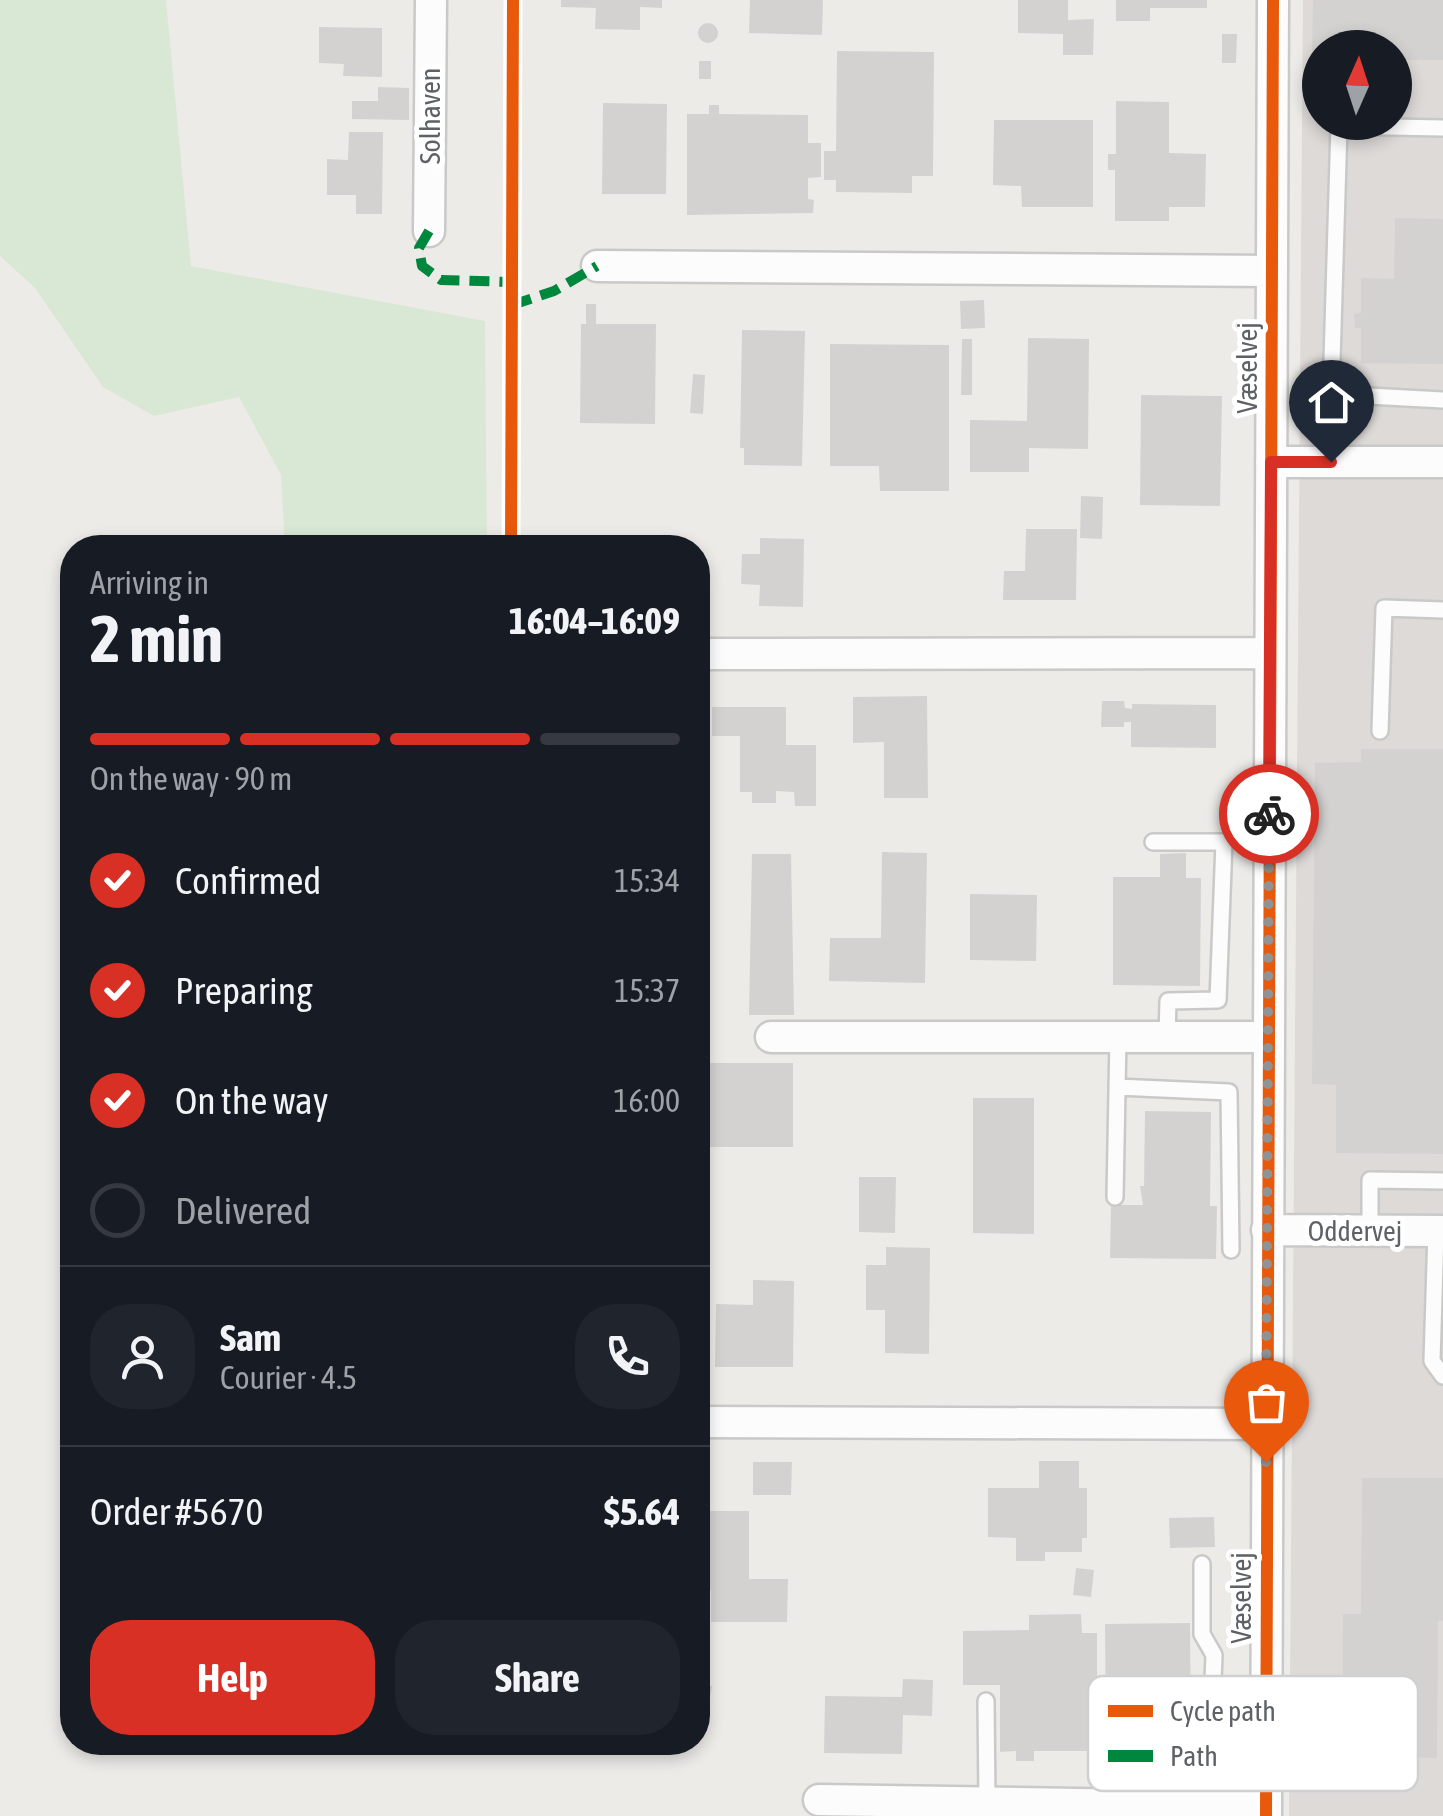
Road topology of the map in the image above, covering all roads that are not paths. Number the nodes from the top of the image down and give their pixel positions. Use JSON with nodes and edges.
{"nodes":[{"id":1,"x":431,"y":0,"type":"edge"},
{"id":2,"x":1274,"y":0,"type":"edge"},
{"id":3,"x":1443,"y":128,"type":"edge"},
{"id":4,"x":429,"y":231,"type":"dead end"},
{"id":5,"x":597,"y":266,"type":"dead end"},
{"id":6,"x":1272,"y":270,"type":"junction"},
{"id":7,"x":1443,"y":400,"type":"edge"},
{"id":8,"x":1271,"y":462,"type":"junction"},
{"id":9,"x":1443,"y":462,"type":"edge"},
{"id":10,"x":1443,"y":610,"type":"edge"},
{"id":11,"x":1270,"y":652,"type":"junction"},
{"id":12,"x":710,"y":654,"type":"edge"},
{"id":13,"x":1380,"y":731,"type":"dead end"},
{"id":14,"x":1154,"y":842,"type":"dead end"},
{"id":15,"x":771,"y":1036,"type":"dead end"},
{"id":16,"x":1118,"y":1036,"type":"junction"},
{"id":17,"x":1168,"y":1037,"type":"junction"},
{"id":18,"x":1268,"y":1037,"type":"junction"},
{"id":19,"x":1117,"y":1088,"type":"junction"},
{"id":20,"x":1443,"y":1180,"type":"edge"},
{"id":21,"x":1115,"y":1196,"type":"dead end"},
{"id":22,"x":1267,"y":1230,"type":"junction"},
{"id":23,"x":1370,"y":1231,"type":"junction"},
{"id":24,"x":1440,"y":1231,"type":"edge"},
{"id":25,"x":1231,"y":1250,"type":"dead end"},
{"id":26,"x":1443,"y":1376,"type":"edge"},
{"id":27,"x":710,"y":1422,"type":"edge"},
{"id":28,"x":1266,"y":1424,"type":"junction"},
{"id":29,"x":1202,"y":1564,"type":"dead end"},
{"id":30,"x":1213,"y":1676,"type":"edge"},
{"id":31,"x":1266,"y":1676,"type":"edge"},
{"id":32,"x":986,"y":1701,"type":"dead end"},
{"id":33,"x":1149,"y":1791,"type":"edge"},
{"id":34,"x":819,"y":1800,"type":"dead end"},
{"id":35,"x":987,"y":1802,"type":"junction"},
{"id":36,"x":1148,"y":1805,"type":"junction"},
{"id":37,"x":1266,"y":1812,"type":"edge"}],
"edges":[{"from":1,"to":4,"type":"street","name":"Solhaven"},
{"from":2,"to":6,"type":"street","name":"Væselvej"},
{"from":3,"to":7,"type":"lane"},
{"from":5,"to":6,"type":"street"},
{"from":6,"to":8,"type":"street","name":"Væselvej"},
{"from":8,"to":9,"type":"street"},
{"from":8,"to":11,"type":"street","name":"Væselvej"},
{"from":10,"to":13,"type":"lane"},
{"from":11,"to":12,"type":"street"},
{"from":11,"to":18,"type":"street","name":"Væselvej"},
{"from":14,"to":17,"type":"lane"},
{"from":15,"to":16,"type":"street"},
{"from":16,"to":17,"type":"street"},
{"from":16,"to":19,"type":"lane"},
{"from":17,"to":18,"type":"street"},
{"from":18,"to":22,"type":"street","name":"Væselvej"},
{"from":19,"to":21,"type":"lane"},
{"from":19,"to":25,"type":"lane"},
{"from":20,"to":23,"type":"lane"},
{"from":22,"to":23,"type":"street","name":"Oddervej"},
{"from":22,"to":28,"type":"street","name":"Væselvej"},
{"from":23,"to":24,"type":"street","name":"Oddervej"},
{"from":24,"to":26,"type":"lane"},
{"from":27,"to":28,"type":"street"},
{"from":28,"to":31,"type":"street","name":"Væselvej"},
{"from":29,"to":30,"type":"lane"},
{"from":32,"to":35,"type":"lane"},
{"from":33,"to":36,"type":"lane"},
{"from":34,"to":35,"type":"street","name":"Væselvej"},
{"from":35,"to":36,"type":"street","name":"Væselvej"},
{"from":36,"to":37,"type":"street","name":"Væselvej"}]}
